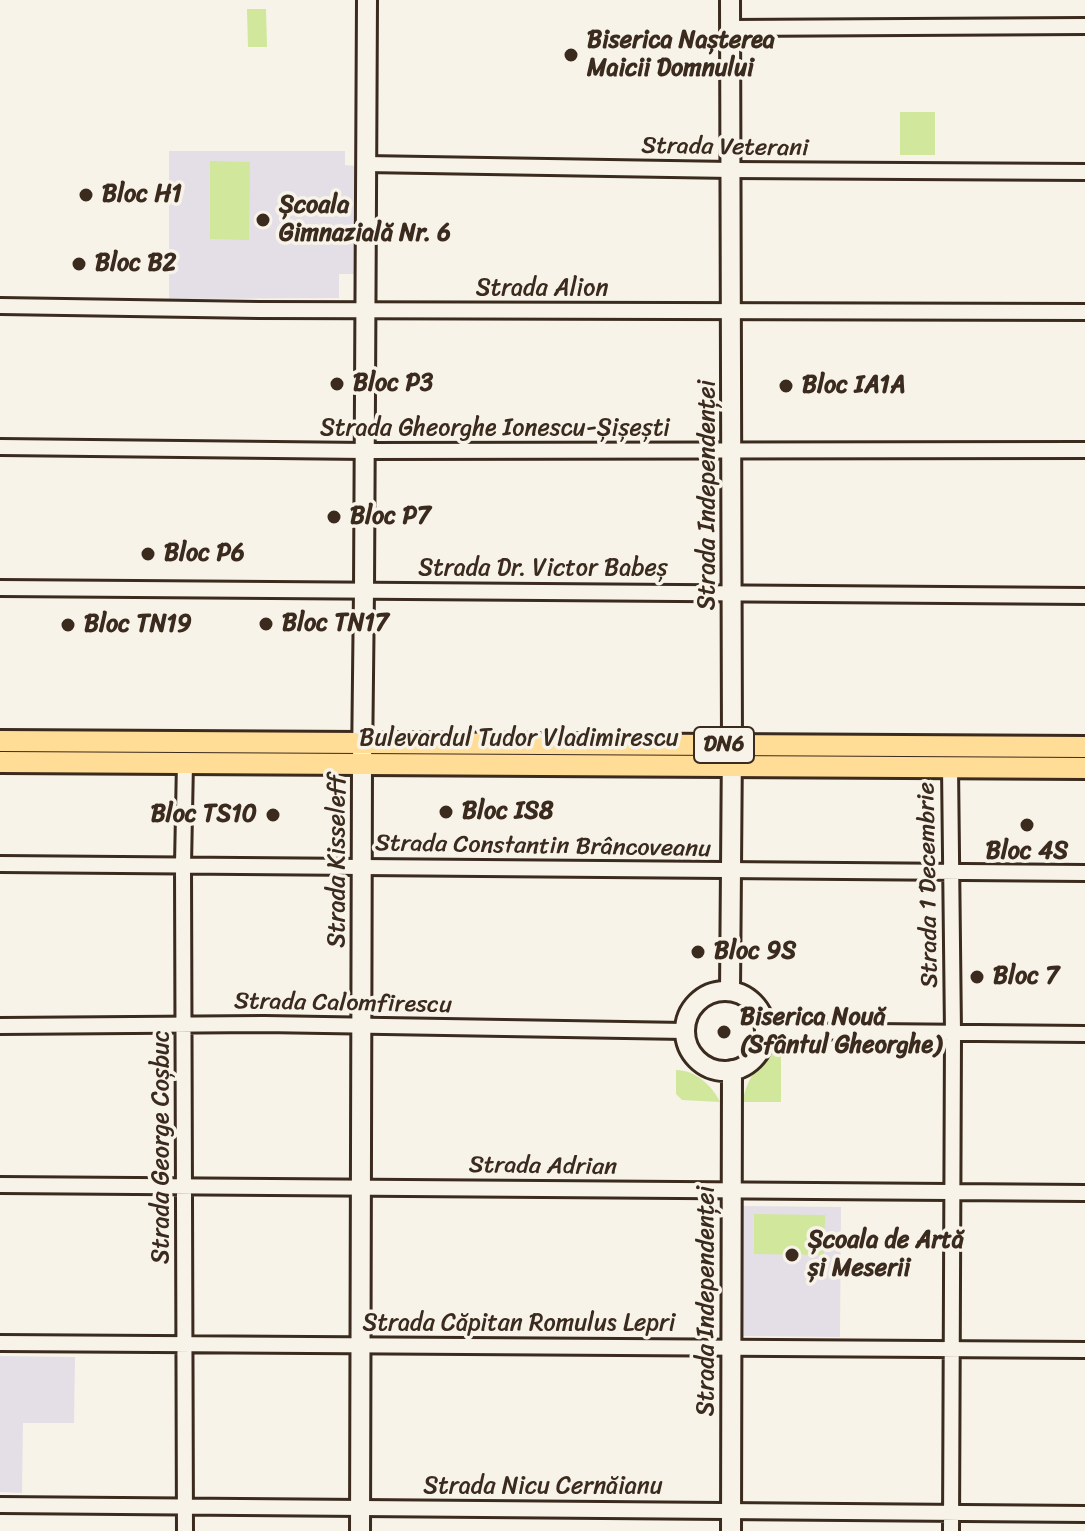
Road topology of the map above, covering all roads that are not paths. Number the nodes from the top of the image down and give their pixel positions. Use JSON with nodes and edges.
{"nodes":[{"id":1,"x":367,"y":0,"type":"edge"},
{"id":2,"x":730,"y":0,"type":"edge"},
{"id":3,"x":1085,"y":26,"type":"edge"},
{"id":4,"x":730,"y":28,"type":"junction"},
{"id":5,"x":365,"y":164,"type":"junction"},
{"id":6,"x":731,"y":170,"type":"junction"},
{"id":7,"x":1085,"y":172,"type":"edge"},
{"id":8,"x":0,"y":306,"type":"edge"},
{"id":9,"x":731,"y":310,"type":"junction"},
{"id":10,"x":365,"y":311,"type":"junction"},
{"id":11,"x":1085,"y":312,"type":"edge"},
{"id":12,"x":0,"y":447,"type":"edge"},
{"id":13,"x":1085,"y":450,"type":"edge"},
{"id":14,"x":365,"y":451,"type":"junction"},
{"id":15,"x":732,"y":451,"type":"junction"},
{"id":16,"x":0,"y":588,"type":"edge"},
{"id":17,"x":364,"y":590,"type":"junction"},
{"id":18,"x":732,"y":592,"type":"junction"},
{"id":19,"x":1085,"y":596,"type":"edge"},
{"id":20,"x":0,"y":741,"type":"edge"},
{"id":21,"x":362,"y":743,"type":"junction"},
{"id":22,"x":732,"y":745,"type":"junction"},
{"id":23,"x":1085,"y":747,"type":"edge"},
{"id":24,"x":0,"y":762,"type":"edge"},
{"id":25,"x":185,"y":762,"type":"junction"},
{"id":26,"x":362,"y":764,"type":"junction"},
{"id":27,"x":950,"y":766,"type":"junction"},
{"id":28,"x":732,"y":767,"type":"junction"},
{"id":29,"x":1085,"y":768,"type":"edge"},
{"id":30,"x":0,"y":864,"type":"edge"},
{"id":31,"x":183,"y":865,"type":"junction"},
{"id":32,"x":363,"y":867,"type":"junction"},
{"id":33,"x":730,"y":870,"type":"junction"},
{"id":34,"x":951,"y":872,"type":"junction"},
{"id":35,"x":1085,"y":873,"type":"edge"},
{"id":36,"x":730,"y":991,"type":"junction"},
{"id":37,"x":184,"y":1024,"type":"junction"},
{"id":38,"x":0,"y":1026,"type":"edge"},
{"id":39,"x":361,"y":1026,"type":"junction"},
{"id":40,"x":685,"y":1031,"type":"junction"},
{"id":41,"x":766,"y":1031,"type":"junction"},
{"id":42,"x":953,"y":1033,"type":"junction"},
{"id":43,"x":1085,"y":1034,"type":"edge"},
{"id":44,"x":732,"y":1070,"type":"junction"},
{"id":45,"x":0,"y":1185,"type":"edge"},
{"id":46,"x":185,"y":1185,"type":"junction"},
{"id":47,"x":361,"y":1187,"type":"junction"},
{"id":48,"x":731,"y":1191,"type":"junction"},
{"id":49,"x":952,"y":1192,"type":"junction"},
{"id":50,"x":1085,"y":1193,"type":"edge"},
{"id":51,"x":0,"y":1343,"type":"edge"},
{"id":52,"x":185,"y":1345,"type":"junction"},
{"id":53,"x":362,"y":1345,"type":"junction"},
{"id":54,"x":730,"y":1348,"type":"junction"},
{"id":55,"x":952,"y":1349,"type":"junction"},
{"id":56,"x":1085,"y":1350,"type":"edge"},
{"id":57,"x":0,"y":1505,"type":"edge"},
{"id":58,"x":185,"y":1505,"type":"junction"},
{"id":59,"x":360,"y":1507,"type":"junction"},
{"id":60,"x":731,"y":1510,"type":"junction"},
{"id":61,"x":951,"y":1513,"type":"junction"},
{"id":62,"x":1085,"y":1514,"type":"edge"},
{"id":63,"x":185,"y":1531,"type":"edge"},
{"id":64,"x":360,"y":1531,"type":"edge"},
{"id":65,"x":731,"y":1531,"type":"edge"},
{"id":66,"x":951,"y":1531,"type":"edge"}],
"edges":[{"from":1,"to":5,"type":"street","name":"Strada Kisseleff"},
{"from":2,"to":4,"type":"street","name":"Strada Independenței"},
{"from":3,"to":4,"type":"street"},
{"from":4,"to":6,"type":"street","name":"Strada Independenței"},
{"from":5,"to":6,"type":"street","name":"Strada Veterani"},
{"from":5,"to":10,"type":"street","name":"Strada Kisseleff"},
{"from":6,"to":7,"type":"street","name":"Strada Veterani"},
{"from":6,"to":9,"type":"street","name":"Strada Independenței"},
{"from":8,"to":10,"type":"street","name":"Strada Alion"},
{"from":9,"to":10,"type":"street","name":"Strada Alion"},
{"from":9,"to":11,"type":"street","name":"Strada Alion"},
{"from":9,"to":15,"type":"street","name":"Strada Independenței"},
{"from":10,"to":14,"type":"street","name":"Strada Kisseleff"},
{"from":12,"to":14,"type":"street","name":"Strada Gheorghe Ionescu-Șișești"},
{"from":13,"to":15,"type":"street","name":"Strada Gheorghe Ionescu-Șișești"},
{"from":14,"to":15,"type":"street","name":"Strada Gheorghe Ionescu-Șișești"},
{"from":14,"to":17,"type":"street","name":"Strada Kisseleff"},
{"from":15,"to":18,"type":"street","name":"Strada Independenței"},
{"from":16,"to":17,"type":"street","name":"Strada Dr. Victor Babeș"},
{"from":17,"to":18,"type":"street","name":"Strada Dr. Victor Babeș"},
{"from":17,"to":21,"type":"street","name":"Strada Kisseleff"},
{"from":18,"to":19,"type":"street","name":"Strada Dr. Victor Babeș"},
{"from":18,"to":22,"type":"street","name":"Strada Independenței"},
{"from":20,"to":21,"type":"main road","name":"Bulevardul Tudor Vladimirescu","number":"DN6"},
{"from":21,"to":22,"type":"main road","name":"Bulevardul Tudor Vladimirescu","number":"DN6"},
{"from":21,"to":26,"type":"street","name":"Strada Kisseleff"},
{"from":22,"to":23,"type":"main road","name":"Bulevardul Tudor Vladimirescu","number":"DN6"},
{"from":22,"to":28,"type":"street","name":"Strada Independenței"},
{"from":24,"to":25,"type":"main road","name":"Bulevardul Tudor Vladimirescu","number":"DN6"},
{"from":25,"to":26,"type":"main road","name":"Bulevardul Tudor Vladimirescu","number":"DN6"},
{"from":25,"to":31,"type":"street","name":"Strada George Coșbuc"},
{"from":26,"to":28,"type":"main road","name":"Bulevardul Tudor Vladimirescu","number":"DN6"},
{"from":26,"to":32,"type":"street","name":"Strada Kisseleff"},
{"from":27,"to":28,"type":"main road","name":"Bulevardul Tudor Vladimirescu","number":"DN6"},
{"from":27,"to":29,"type":"main road","name":"Bulevardul Tudor Vladimirescu","number":"DN6"},
{"from":27,"to":34,"type":"street","name":"Strada 1 Decembrie"},
{"from":28,"to":33,"type":"street","name":"Strada Independenței"},
{"from":30,"to":31,"type":"street","name":"Strada Constantin Brâncoveanu"},
{"from":31,"to":32,"type":"street","name":"Strada Constantin Brâncoveanu"},
{"from":31,"to":37,"type":"street","name":"Strada George Coșbuc"},
{"from":32,"to":33,"type":"street","name":"Strada Constantin Brâncoveanu"},
{"from":32,"to":39,"type":"street","name":"Strada Kisseleff"},
{"from":33,"to":34,"type":"street","name":"Strada Constantin Brâncoveanu"},
{"from":33,"to":36,"type":"street","name":"Strada Independenței"},
{"from":34,"to":35,"type":"street","name":"Strada Constantin Brâncoveanu"},
{"from":34,"to":42,"type":"street","name":"Strada 1 Decembrie"},
{"from":36,"to":40,"type":"street"},
{"from":36,"to":41,"type":"street"},
{"from":37,"to":38,"type":"street","name":"Strada Calomfirescu"},
{"from":37,"to":39,"type":"street","name":"Strada Calomfirescu"},
{"from":37,"to":46,"type":"street","name":"Strada George Coșbuc"},
{"from":39,"to":40,"type":"street","name":"Strada Calomfirescu"},
{"from":39,"to":47,"type":"street","name":"Strada Kisseleff"},
{"from":40,"to":44,"type":"street"},
{"from":41,"to":42,"type":"street"},
{"from":41,"to":44,"type":"street"},
{"from":42,"to":43,"type":"street"},
{"from":42,"to":49,"type":"street","name":"Strada 1 Decembrie"},
{"from":44,"to":48,"type":"street","name":"Strada Independenței"},
{"from":45,"to":46,"type":"street","name":"Strada Adrian"},
{"from":46,"to":47,"type":"street","name":"Strada Adrian"},
{"from":46,"to":52,"type":"street","name":"Strada George Coșbuc"},
{"from":47,"to":48,"type":"street","name":"Strada Adrian"},
{"from":47,"to":53,"type":"street","name":"Strada Kisseleff"},
{"from":48,"to":49,"type":"street","name":"Strada Adrian"},
{"from":48,"to":54,"type":"street","name":"Strada Independenței"},
{"from":49,"to":50,"type":"street","name":"Strada Adrian"},
{"from":49,"to":55,"type":"street","name":"Strada 1 Decembrie"},
{"from":51,"to":52,"type":"street","name":"Strada Căpitan Romulus Lepri"},
{"from":52,"to":53,"type":"street","name":"Strada Căpitan Romulus Lepri"},
{"from":52,"to":58,"type":"street","name":"Strada George Coșbuc"},
{"from":53,"to":54,"type":"street","name":"Strada Căpitan Romulus Lepri"},
{"from":53,"to":59,"type":"street","name":"Strada Kisseleff"},
{"from":54,"to":55,"type":"street","name":"Strada Căpitan Romulus Lepri"},
{"from":54,"to":60,"type":"street","name":"Strada Independenței"},
{"from":55,"to":56,"type":"street","name":"Strada Căpitan Romulus Lepri"},
{"from":55,"to":61,"type":"street","name":"Strada 1 Decembrie"},
{"from":57,"to":58,"type":"street","name":"Strada Nicu Cernăianu"},
{"from":58,"to":59,"type":"street","name":"Strada Nicu Cernăianu"},
{"from":58,"to":63,"type":"street","name":"Strada George Coșbuc"},
{"from":59,"to":60,"type":"street","name":"Strada Nicu Cernăianu"},
{"from":59,"to":64,"type":"street","name":"Strada Kisseleff"},
{"from":60,"to":61,"type":"street","name":"Strada Nicu Cernăianu"},
{"from":60,"to":65,"type":"street","name":"Strada Independenței"},
{"from":61,"to":62,"type":"street","name":"Strada Nicu Cernăianu"},
{"from":61,"to":66,"type":"street","name":"Strada 1 Decembrie"}]}
